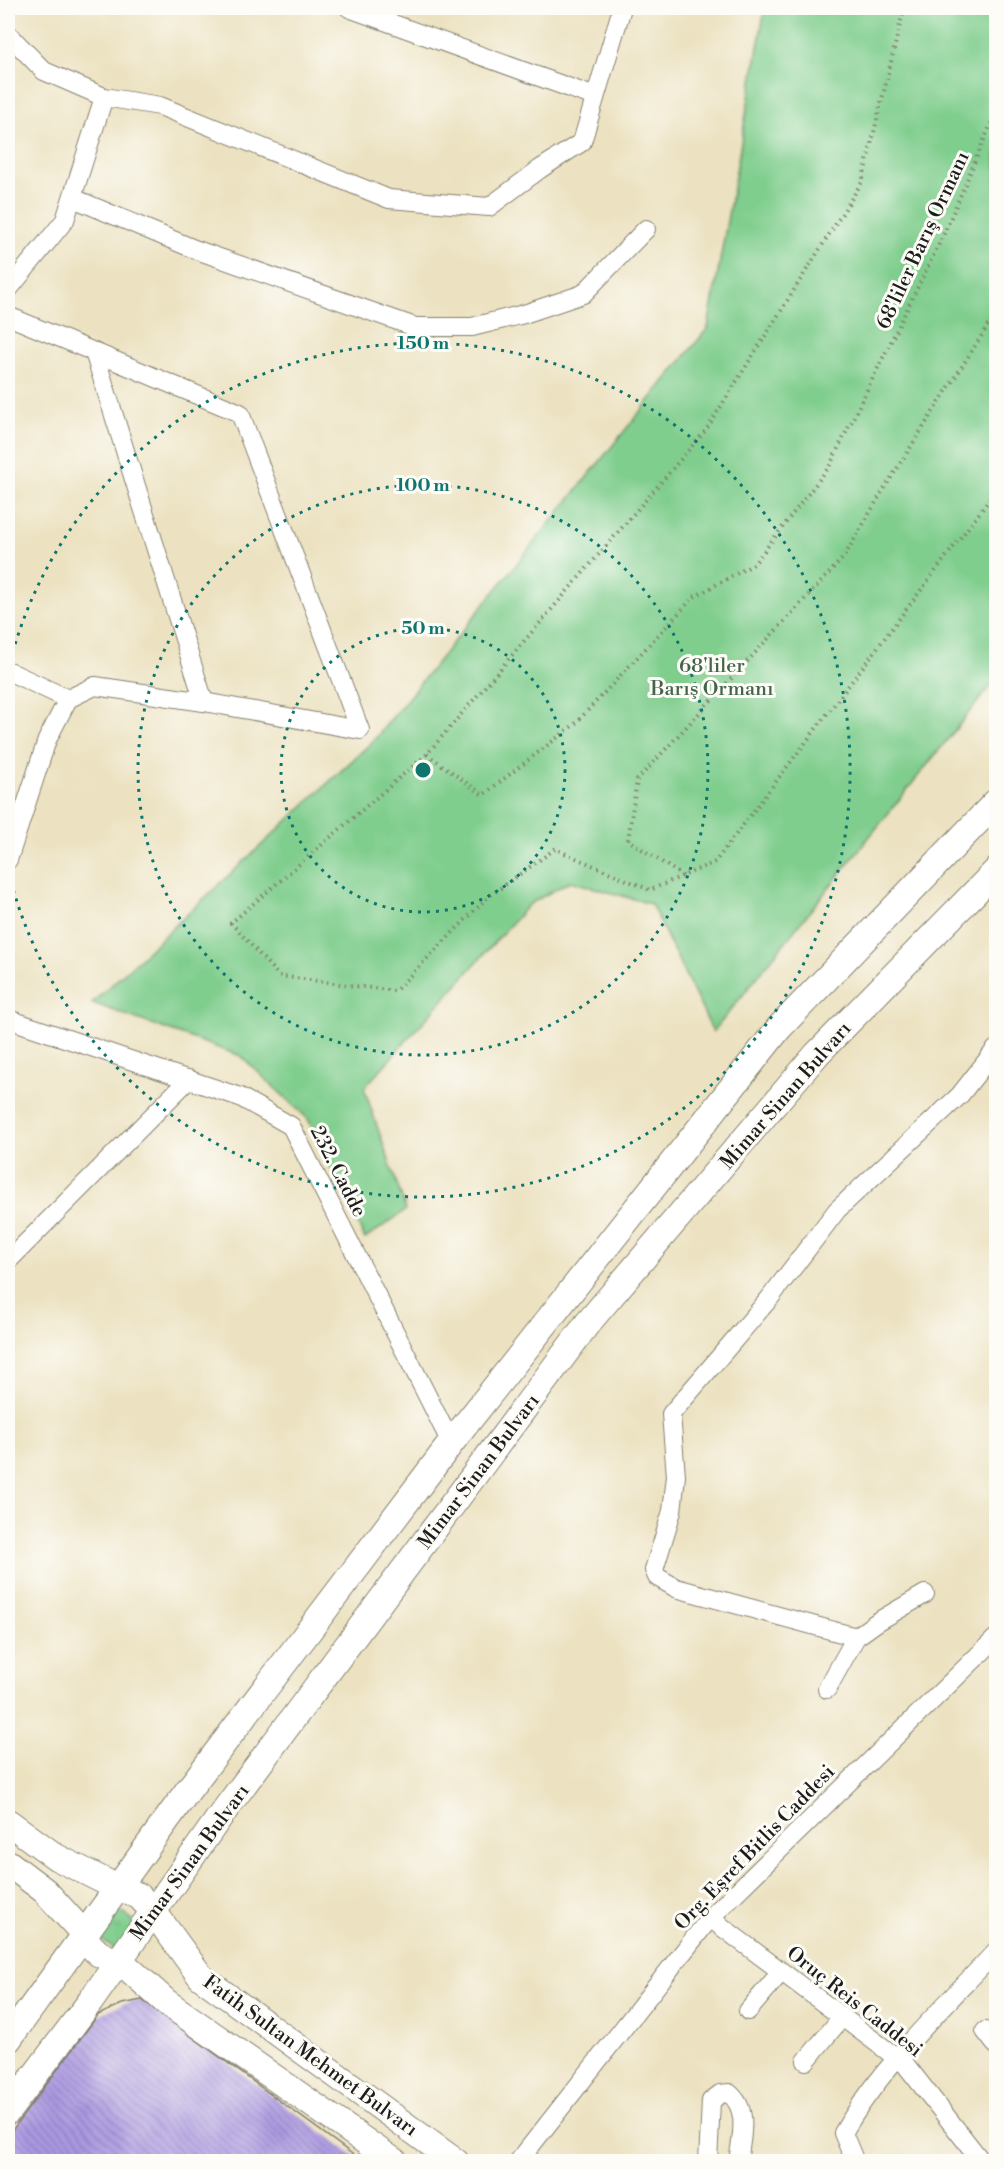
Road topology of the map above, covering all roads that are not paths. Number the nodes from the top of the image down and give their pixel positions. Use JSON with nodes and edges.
{"nodes":[{"id":1,"x":349,"y":8,"type":"edge"},
{"id":2,"x":622,"y":8,"type":"edge"},
{"id":3,"x":8,"y":34,"type":"edge"},
{"id":4,"x":104,"y":97,"type":"junction"},
{"id":5,"x":595,"y":97,"type":"junction"},
{"id":6,"x":73,"y":198,"type":"junction"},
{"id":7,"x":646,"y":229,"type":"dead end"},
{"id":8,"x":8,"y":290,"type":"edge"},
{"id":9,"x":8,"y":316,"type":"edge"},
{"id":10,"x":94,"y":352,"type":"junction"},
{"id":11,"x":8,"y":671,"type":"edge"},
{"id":12,"x":68,"y":699,"type":"junction"},
{"id":13,"x":204,"y":702,"type":"junction"},
{"id":14,"x":996,"y":802,"type":"edge"},
{"id":15,"x":8,"y":860,"type":"edge"},
{"id":16,"x":996,"y":871,"type":"edge"},
{"id":17,"x":8,"y":1019,"type":"edge"},
{"id":18,"x":996,"y":1049,"type":"edge"},
{"id":19,"x":189,"y":1079,"type":"junction"},
{"id":20,"x":8,"y":1261,"type":"edge"},
{"id":21,"x":450,"y":1443,"type":"junction"},
{"id":22,"x":925,"y":1594,"type":"dead end"},
{"id":23,"x":856,"y":1637,"type":"junction"},
{"id":24,"x":996,"y":1638,"type":"edge"},
{"id":25,"x":827,"y":1689,"type":"dead end"},
{"id":26,"x":8,"y":1822,"type":"edge"},
{"id":27,"x":8,"y":1863,"type":"edge"},
{"id":28,"x":118,"y":1888,"type":"junction"},
{"id":29,"x":153,"y":1911,"type":"junction"},
{"id":30,"x":710,"y":1918,"type":"junction"},
{"id":31,"x":84,"y":1934,"type":"junction"},
{"id":32,"x":996,"y":1951,"type":"edge"},
{"id":33,"x":119,"y":1960,"type":"junction"},
{"id":34,"x":781,"y":1972,"type":"junction"},
{"id":35,"x":748,"y":2011,"type":"dead end"},
{"id":36,"x":842,"y":2017,"type":"junction"},
{"id":37,"x":8,"y":2040,"type":"edge"},
{"id":38,"x":897,"y":2059,"type":"junction"},
{"id":39,"x":806,"y":2061,"type":"dead end"},
{"id":40,"x":8,"y":2111,"type":"edge"},
{"id":41,"x":395,"y":2162,"type":"edge"},
{"id":42,"x":456,"y":2162,"type":"edge"},
{"id":43,"x":518,"y":2162,"type":"edge"},
{"id":44,"x":708,"y":2162,"type":"edge"},
{"id":45,"x":738,"y":2162,"type":"edge"},
{"id":46,"x":855,"y":2162,"type":"edge"},
{"id":47,"x":982,"y":2162,"type":"edge"}],
"edges":[{"from":1,"to":5,"type":"street"},
{"from":2,"to":5,"type":"street"},
{"from":3,"to":4,"type":"street"},
{"from":4,"to":5,"type":"street"},
{"from":4,"to":6,"type":"street"},
{"from":6,"to":7,"type":"street"},
{"from":6,"to":8,"type":"street"},
{"from":9,"to":10,"type":"street"},
{"from":10,"to":13,"type":"street"},
{"from":10,"to":13,"type":"street"},
{"from":11,"to":12,"type":"street"},
{"from":12,"to":13,"type":"street"},
{"from":12,"to":15,"type":"street"},
{"from":14,"to":21,"type":"main road","name":"Mimar Sinan Bulvarı"},
{"from":16,"to":29,"type":"main road","name":"Mimar Sinan Bulvarı"},
{"from":17,"to":19,"type":"street","name":"232. Cadde"},
{"from":18,"to":23,"type":"street"},
{"from":19,"to":20,"type":"street"},
{"from":19,"to":21,"type":"street","name":"232. Cadde"},
{"from":21,"to":28,"type":"main road","name":"Mimar Sinan Bulvarı"},
{"from":22,"to":23,"type":"street"},
{"from":23,"to":25,"type":"street"},
{"from":24,"to":30,"type":"street","name":"Org. Eşref Bitlis Caddesi"},
{"from":26,"to":28,"type":"main road"},
{"from":27,"to":31,"type":"main road"},
{"from":28,"to":29,"type":"main road","name":"Fatih Sultan Mehmet Bulvarı"},
{"from":28,"to":31,"type":"main road","name":"Mimar Sinan Bulvarı"},
{"from":29,"to":33,"type":"main road","name":"Mimar Sinan Bulvarı"},
{"from":29,"to":42,"type":"main road","name":"Fatih Sultan Mehmet Bulvarı"},
{"from":30,"to":34,"type":"street","name":"Oruç Reis Caddesi"},
{"from":30,"to":43,"type":"street","name":"Org. Eşref Bitlis Caddesi"},
{"from":31,"to":33,"type":"main road","name":"Fatih Sultan Mehmet Bulvarı"},
{"from":31,"to":37,"type":"main road","name":"Mimar Sinan Bulvarı"},
{"from":32,"to":38,"type":"street"},
{"from":33,"to":40,"type":"main road","name":"Mimar Sinan Bulvarı"},
{"from":33,"to":41,"type":"main road","name":"Fatih Sultan Mehmet Bulvarı"},
{"from":34,"to":35,"type":"street"},
{"from":34,"to":36,"type":"street","name":"Oruç Reis Caddesi"},
{"from":36,"to":38,"type":"street","name":"Oruç Reis Caddesi"},
{"from":36,"to":39,"type":"street"},
{"from":38,"to":46,"type":"street"},
{"from":38,"to":47,"type":"street","name":"Oruç Reis Caddesi"},
{"from":44,"to":45,"type":"street"}]}
